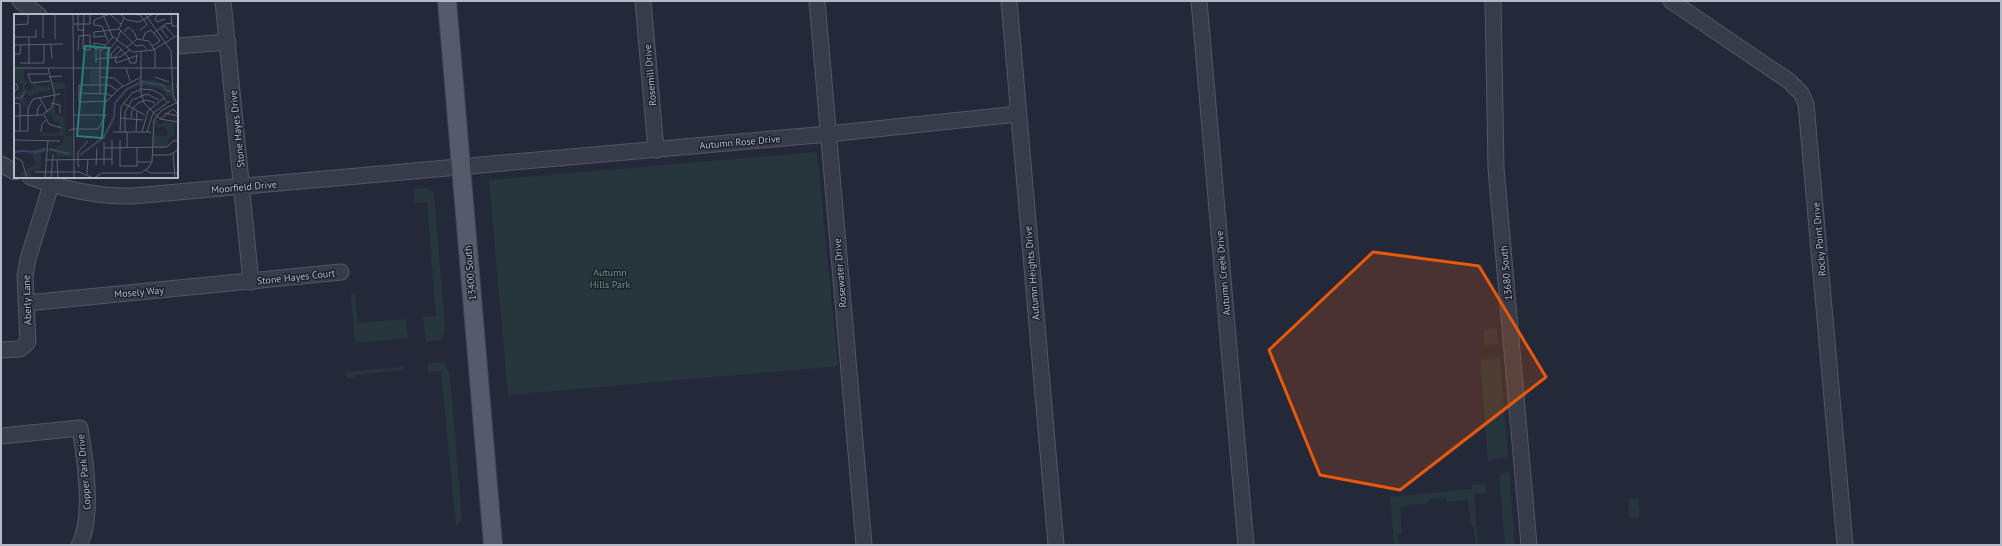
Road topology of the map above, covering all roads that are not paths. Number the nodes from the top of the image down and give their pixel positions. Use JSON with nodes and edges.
{"nodes":[{"id":1,"x":20,"y":1,"type":"edge"},
{"id":2,"x":223,"y":1,"type":"edge"},
{"id":3,"x":446,"y":1,"type":"edge"},
{"id":4,"x":643,"y":1,"type":"edge"},
{"id":5,"x":817,"y":1,"type":"edge"},
{"id":6,"x":1009,"y":1,"type":"edge"},
{"id":7,"x":1199,"y":1,"type":"edge"},
{"id":8,"x":1493,"y":1,"type":"edge"},
{"id":9,"x":1671,"y":1,"type":"edge"},
{"id":10,"x":38,"y":14,"type":"edge"},
{"id":11,"x":228,"y":42,"type":"junction"},
{"id":12,"x":178,"y":46,"type":"edge"},
{"id":13,"x":1018,"y":114,"type":"junction"},
{"id":14,"x":828,"y":134,"type":"junction"},
{"id":15,"x":656,"y":150,"type":"junction"},
{"id":16,"x":1,"y":164,"type":"edge"},
{"id":17,"x":461,"y":168,"type":"junction"},
{"id":18,"x":14,"y":171,"type":"edge"},
{"id":19,"x":33,"y":178,"type":"edge"},
{"id":20,"x":51,"y":185,"type":"junction"},
{"id":21,"x":242,"y":187,"type":"junction"},
{"id":22,"x":342,"y":272,"type":"dead end"},
{"id":23,"x":251,"y":282,"type":"junction"},
{"id":24,"x":27,"y":303,"type":"junction"},
{"id":25,"x":1,"y":350,"type":"edge"},
{"id":26,"x":1,"y":436,"type":"edge"},
{"id":27,"x":79,"y":545,"type":"edge"},
{"id":28,"x":493,"y":545,"type":"edge"},
{"id":29,"x":864,"y":545,"type":"edge"},
{"id":30,"x":1056,"y":545,"type":"edge"},
{"id":31,"x":1246,"y":545,"type":"edge"},
{"id":32,"x":1529,"y":545,"type":"edge"},
{"id":33,"x":1845,"y":545,"type":"edge"}],
"edges":[{"from":1,"to":10,"type":"street"},
{"from":2,"to":11,"type":"street","name":"Stone Hayes Drive"},
{"from":3,"to":17,"type":"main road","name":"13400 South"},
{"from":4,"to":15,"type":"street","name":"Rosemill Drive"},
{"from":5,"to":14,"type":"street","name":"Rosewater Drive"},
{"from":6,"to":13,"type":"street","name":"Autumn Heights Drive"},
{"from":7,"to":31,"type":"street","name":"Autumn Creek Drive"},
{"from":8,"to":32,"type":"street","name":"13680 South"},
{"from":9,"to":33,"type":"street","name":"Rocky Point Drive"},
{"from":11,"to":12,"type":"street"},
{"from":11,"to":21,"type":"street","name":"Stone Hayes Drive"},
{"from":13,"to":14,"type":"street","name":"Autumn Rose Drive"},
{"from":13,"to":30,"type":"street","name":"Autumn Heights Drive"},
{"from":14,"to":15,"type":"street","name":"Autumn Rose Drive"},
{"from":14,"to":29,"type":"street","name":"Rosewater Drive"},
{"from":15,"to":17,"type":"street","name":"Autumn Rose Drive"},
{"from":16,"to":18,"type":"street"},
{"from":17,"to":21,"type":"street","name":"Moorfield Drive"},
{"from":17,"to":28,"type":"main road","name":"13400 South"},
{"from":19,"to":20,"type":"street","name":"Moorfield Drive"},
{"from":20,"to":21,"type":"street","name":"Moorfield Drive"},
{"from":20,"to":24,"type":"street","name":"Aberly Lane"},
{"from":21,"to":23,"type":"street","name":"Stone Hayes Drive"},
{"from":22,"to":23,"type":"street","name":"Stone Hayes Court"},
{"from":23,"to":24,"type":"street","name":"Mosely Way"},
{"from":24,"to":25,"type":"street","name":"Aberly Lane"},
{"from":26,"to":27,"type":"street","name":"Copper Park Drive"}]}
